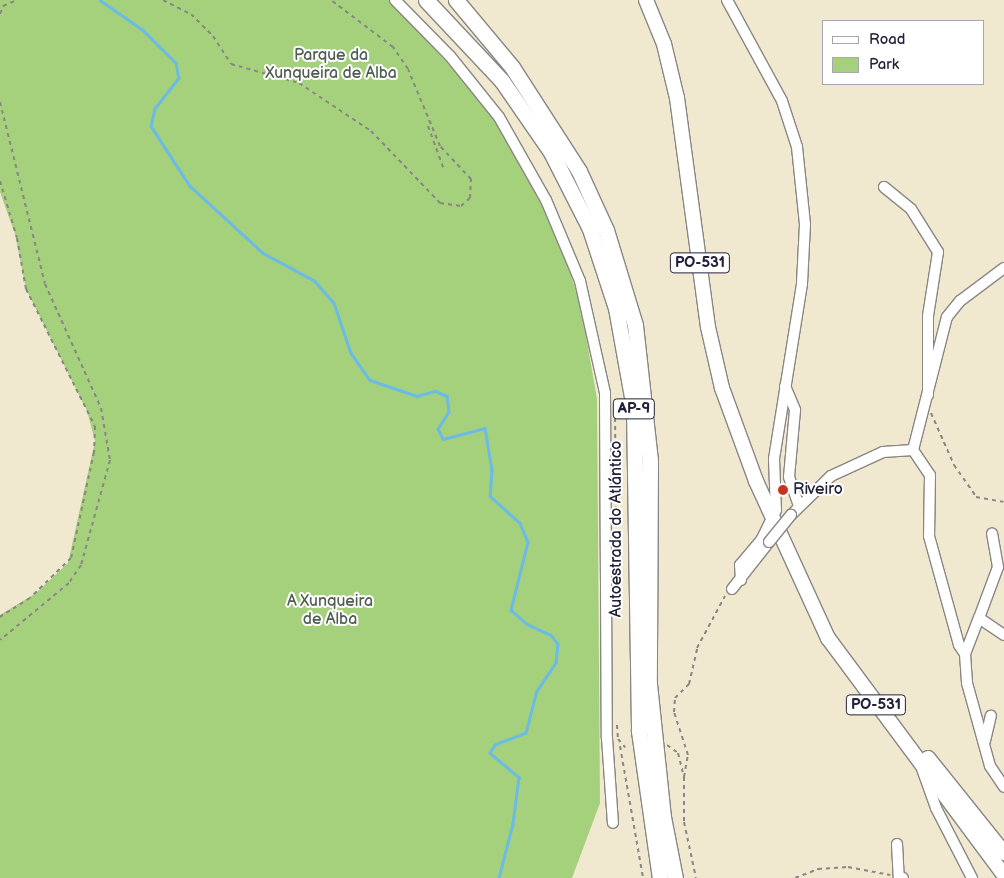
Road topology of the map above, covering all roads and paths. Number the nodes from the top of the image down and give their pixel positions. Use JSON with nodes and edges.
{"nodes":[{"id":1,"x":17,"y":0,"type":"edge"},
{"id":2,"x":163,"y":0,"type":"edge"},
{"id":3,"x":331,"y":0,"type":"edge"},
{"id":4,"x":394,"y":0,"type":"edge"},
{"id":5,"x":426,"y":0,"type":"edge"},
{"id":6,"x":456,"y":0,"type":"edge"},
{"id":7,"x":646,"y":0,"type":"edge"},
{"id":8,"x":655,"y":0,"type":"edge"},
{"id":9,"x":727,"y":0,"type":"edge"},
{"id":10,"x":0,"y":4,"type":"edge"},
{"id":11,"x":3,"y":6,"type":"junction"},
{"id":12,"x":0,"y":14,"type":"edge"},
{"id":13,"x":0,"y":102,"type":"edge"},
{"id":14,"x":428,"y":123,"type":"junction"},
{"id":15,"x":443,"y":167,"type":"dead end"},
{"id":16,"x":0,"y":181,"type":"edge"},
{"id":17,"x":884,"y":187,"type":"dead end"},
{"id":18,"x":1004,"y":268,"type":"edge"},
{"id":19,"x":785,"y":386,"type":"junction"},
{"id":20,"x":927,"y":400,"type":"junction"},
{"id":21,"x":913,"y":450,"type":"junction"},
{"id":22,"x":1004,"y":502,"type":"edge"},
{"id":23,"x":799,"y":506,"type":"junction"},
{"id":24,"x":774,"y":516,"type":"junction"},
{"id":25,"x":992,"y":534,"type":"dead end"},
{"id":26,"x":1000,"y":548,"type":"edge"},
{"id":27,"x":741,"y":580,"type":"junction"},
{"id":28,"x":732,"y":589,"type":"joint"},
{"id":29,"x":0,"y":616,"type":"edge"},
{"id":30,"x":979,"y":618,"type":"junction"},
{"id":31,"x":1004,"y":635,"type":"edge"},
{"id":32,"x":0,"y":639,"type":"edge"},
{"id":33,"x":965,"y":654,"type":"junction"},
{"id":34,"x":991,"y":716,"type":"dead end"},
{"id":35,"x":985,"y":741,"type":"junction"},
{"id":36,"x":664,"y":744,"type":"dead end"},
{"id":37,"x":620,"y":746,"type":"dead end"},
{"id":38,"x":920,"y":763,"type":"junction"},
{"id":39,"x":684,"y":778,"type":"junction"},
{"id":40,"x":1004,"y":787,"type":"edge"},
{"id":41,"x":614,"y":823,"type":"dead end"},
{"id":42,"x":972,"y":832,"type":"junction"},
{"id":43,"x":898,"y":844,"type":"dead end"},
{"id":44,"x":1004,"y":854,"type":"edge"},
{"id":45,"x":1004,"y":866,"type":"edge"},
{"id":46,"x":1004,"y":875,"type":"edge"},
{"id":47,"x":901,"y":877,"type":"edge"},
{"id":48,"x":643,"y":878,"type":"edge"},
{"id":49,"x":660,"y":878,"type":"edge"},
{"id":50,"x":675,"y":878,"type":"edge"},
{"id":51,"x":696,"y":878,"type":"edge"},
{"id":52,"x":795,"y":878,"type":"edge"},
{"id":53,"x":972,"y":878,"type":"edge"}],
"edges":[{"from":1,"to":11,"type":"path"},
{"from":2,"to":14,"type":"path"},
{"from":3,"to":14,"type":"path"},
{"from":4,"to":41,"type":"street"},
{"from":5,"to":49,"type":"highway","name":"Autoestrada do Atlántico","number":"AP-9"},
{"from":6,"to":50,"type":"highway","name":"Autoestrada do Atlántico","number":"AP-9"},
{"from":7,"to":24,"type":"main road","number":"PO-531"},
{"from":8,"to":24,"type":"main road","number":"PO-531"},
{"from":9,"to":19,"type":"street"},
{"from":10,"to":11,"type":"path"},
{"from":11,"to":12,"type":"path"},
{"from":13,"to":32,"type":"path"},
{"from":14,"to":15,"type":"path"},
{"from":16,"to":29,"type":"path"},
{"from":17,"to":20,"type":"street"},
{"from":18,"to":20,"type":"street"},
{"from":19,"to":23,"type":"street"},
{"from":19,"to":24,"type":"street"},
{"from":20,"to":21,"type":"street"},
{"from":20,"to":22,"type":"path"},
{"from":21,"to":23,"type":"street"},
{"from":21,"to":33,"type":"street"},
{"from":23,"to":27,"type":"street","bridge":true},
{"from":24,"to":27,"type":"street"},
{"from":24,"to":38,"type":"main road","number":"PO-531"},
{"from":24,"to":44,"type":"main road","number":"PO-531"},
{"from":25,"to":26,"type":"street"},
{"from":26,"to":30,"type":"street"},
{"from":27,"to":28,"type":"street"},
{"from":28,"to":39,"type":"path"},
{"from":30,"to":31,"type":"street"},
{"from":30,"to":33,"type":"street"},
{"from":33,"to":35,"type":"street"},
{"from":34,"to":35,"type":"street"},
{"from":35,"to":40,"type":"street"},
{"from":36,"to":39,"type":"path"},
{"from":37,"to":48,"type":"path"},
{"from":38,"to":42,"type":"main road","number":"PO-531"},
{"from":38,"to":53,"type":"street"},
{"from":39,"to":51,"type":"path"},
{"from":42,"to":45,"type":"main road"},
{"from":42,"to":46,"type":"main road","number":"PO-531"},
{"from":43,"to":47,"type":"street"},
{"from":47,"to":52,"type":"path"}]}
